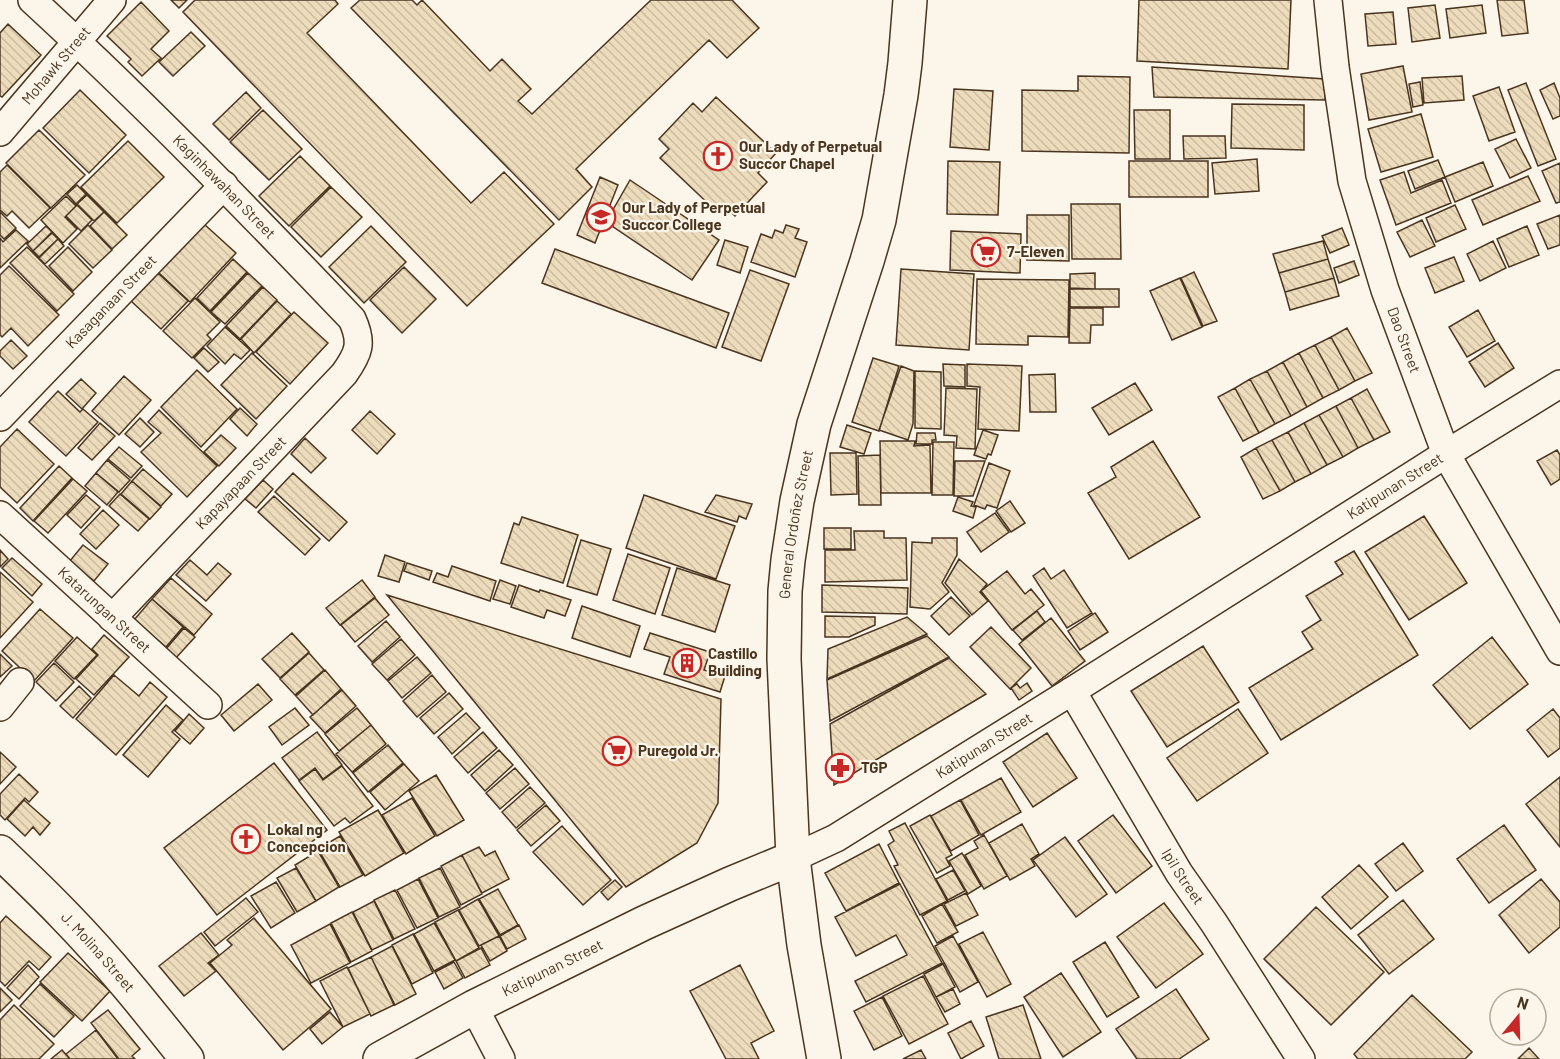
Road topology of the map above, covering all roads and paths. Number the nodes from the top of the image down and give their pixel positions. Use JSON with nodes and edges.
{"nodes":[{"id":1,"x":32,"y":0,"type":"edge"},
{"id":2,"x":112,"y":0,"type":"edge"},
{"id":3,"x":910,"y":0,"type":"edge"},
{"id":4,"x":1328,"y":0,"type":"edge"},
{"id":5,"x":77,"y":41,"type":"junction"},
{"id":6,"x":0,"y":132,"type":"edge"},
{"id":7,"x":224,"y":185,"type":"junction"},
{"id":8,"x":359,"y":342,"type":"joint"},
{"id":9,"x":1560,"y":384,"type":"edge"},
{"id":10,"x":0,"y":417,"type":"edge"},
{"id":11,"x":1446,"y":454,"type":"junction"},
{"id":12,"x":0,"y":515,"type":"edge"},
{"id":13,"x":112,"y":618,"type":"junction"},
{"id":14,"x":1560,"y":651,"type":"edge"},
{"id":15,"x":20,"y":682,"type":"dead end"},
{"id":16,"x":1072,"y":691,"type":"junction"},
{"id":17,"x":208,"y":705,"type":"dead end"},
{"id":18,"x":0,"y":707,"type":"edge"},
{"id":19,"x":0,"y":852,"type":"edge"},
{"id":20,"x":793,"y":858,"type":"junction"},
{"id":21,"x":474,"y":1007,"type":"junction"},
{"id":22,"x":187,"y":1059,"type":"edge"},
{"id":23,"x":380,"y":1059,"type":"edge"},
{"id":24,"x":501,"y":1059,"type":"edge"},
{"id":25,"x":824,"y":1059,"type":"edge"},
{"id":26,"x":1300,"y":1059,"type":"edge"}],
"edges":[{"from":1,"to":5,"type":"street","name":"Kaginhawahan Street"},
{"from":2,"to":5,"type":"street","name":"Mohawk Street"},
{"from":3,"to":20,"type":"main road","name":"General Ordoñez Street"},
{"from":4,"to":11,"type":"street","name":"Dao Street"},
{"from":5,"to":6,"type":"street","name":"Mohawk Street"},
{"from":5,"to":7,"type":"street","name":"Kaginhawahan Street"},
{"from":7,"to":8,"type":"street","name":"Kaginhawahan Street"},
{"from":7,"to":10,"type":"street","name":"Kasaganaan Street"},
{"from":8,"to":13,"type":"street","name":"Kapayapaan Street"},
{"from":9,"to":11,"type":"street","name":"Katipunan Street"},
{"from":11,"to":14,"type":"street","name":"Dao Street"},
{"from":11,"to":16,"type":"street","name":"Katipunan Street"},
{"from":12,"to":13,"type":"street","name":"Katarungan Street"},
{"from":13,"to":17,"type":"street","name":"Katarungan Street"},
{"from":15,"to":18,"type":"street"},
{"from":16,"to":20,"type":"street","name":"Katipunan Street"},
{"from":16,"to":26,"type":"street","name":"Ipil Street"},
{"from":19,"to":22,"type":"main road","name":"J. Molina Street"},
{"from":20,"to":21,"type":"main road","name":"Katipunan Street"},
{"from":20,"to":25,"type":"main road","name":"General Ordoñez Street"},
{"from":21,"to":23,"type":"main road","name":"Katipunan Street"},
{"from":21,"to":24,"type":"street"}]}
